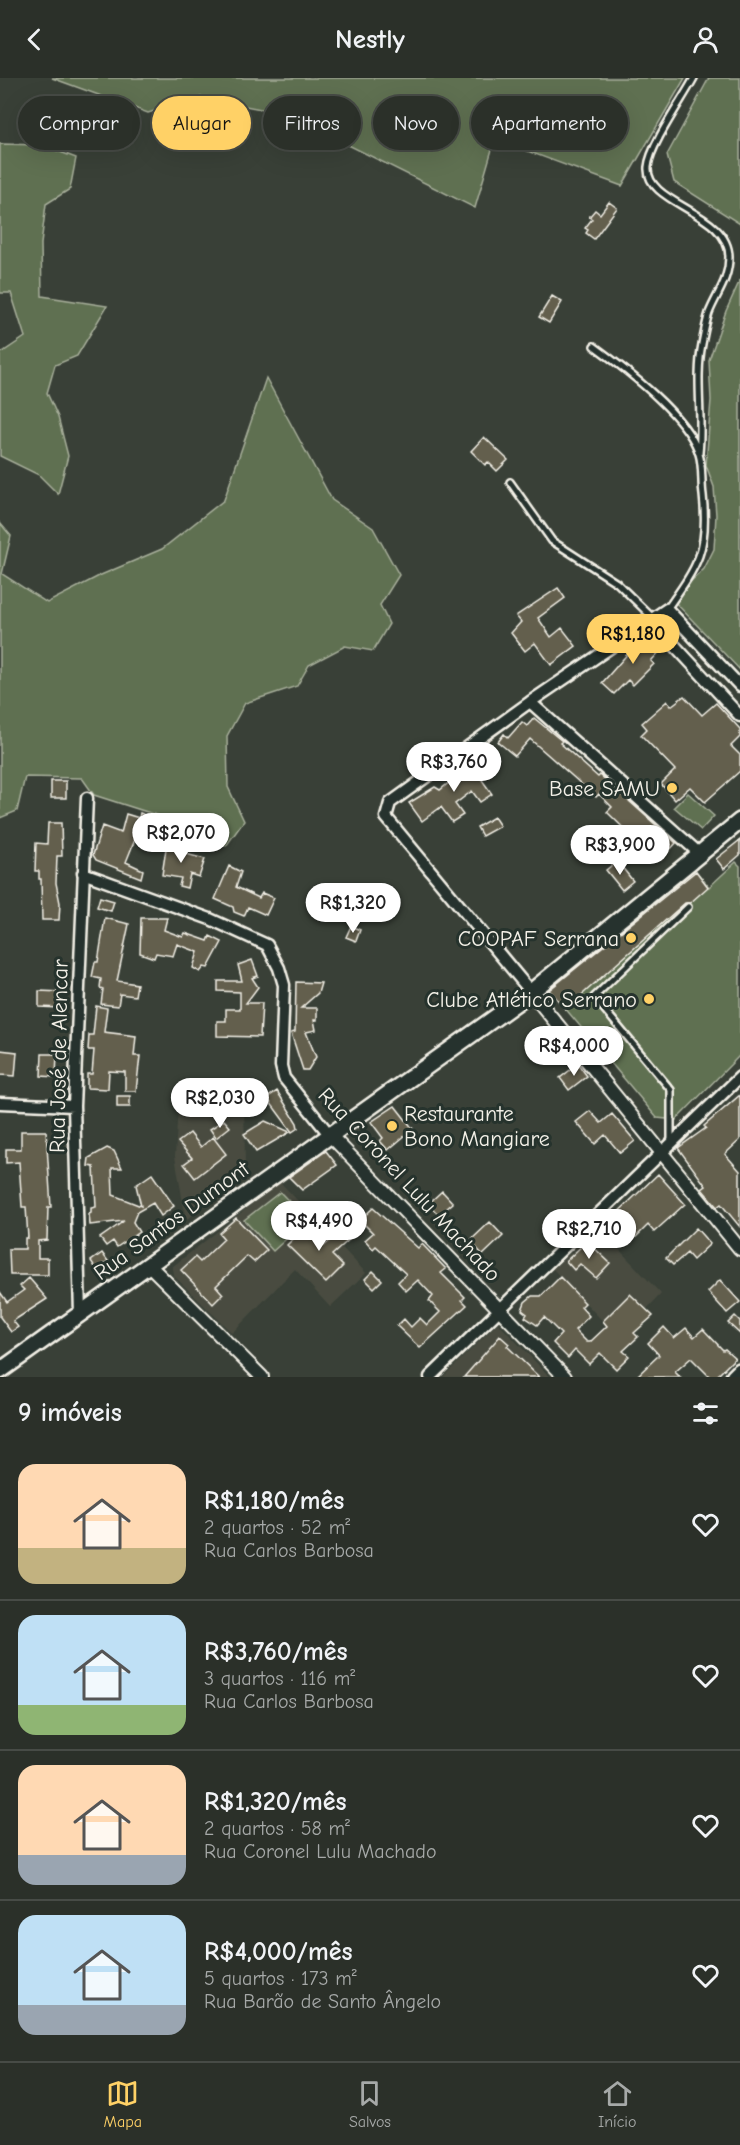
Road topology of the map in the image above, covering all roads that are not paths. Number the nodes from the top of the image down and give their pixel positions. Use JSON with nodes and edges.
{"nodes":[{"id":1,"x":694,"y":78,"type":"edge"},
{"id":2,"x":594,"y":346,"type":"dead end"},
{"id":3,"x":699,"y":453,"type":"junction"},
{"id":4,"x":510,"y":482,"type":"dead end"},
{"id":5,"x":668,"y":609,"type":"junction"},
{"id":6,"x":652,"y":619,"type":"junction"},
{"id":7,"x":740,"y":686,"type":"edge"},
{"id":8,"x":530,"y":702,"type":"junction"},
{"id":9,"x":740,"y":716,"type":"edge"},
{"id":10,"x":87,"y":798,"type":"dead end"},
{"id":11,"x":740,"y":822,"type":"edge"},
{"id":12,"x":701,"y":855,"type":"junction"},
{"id":13,"x":83,"y":873,"type":"junction"},
{"id":14,"x":688,"y":907,"type":"dead end"},
{"id":15,"x":531,"y":992,"type":"junction"},
{"id":16,"x":740,"y":1077,"type":"edge"},
{"id":17,"x":0,"y":1103,"type":"edge"},
{"id":18,"x":74,"y":1106,"type":"junction"},
{"id":19,"x":329,"y":1134,"type":"junction"},
{"id":20,"x":667,"y":1150,"type":"junction"},
{"id":21,"x":740,"y":1249,"type":"edge"},
{"id":22,"x":149,"y":1265,"type":"junction"},
{"id":23,"x":500,"y":1310,"type":"junction"},
{"id":24,"x":80,"y":1314,"type":"junction"},
{"id":25,"x":740,"y":1371,"type":"edge"},
{"id":26,"x":3,"y":1372,"type":"edge"},
{"id":27,"x":261,"y":1377,"type":"edge"},
{"id":28,"x":430,"y":1377,"type":"edge"},
{"id":29,"x":565,"y":1377,"type":"edge"},
{"id":30,"x":734,"y":1377,"type":"edge"}],
"edges":[{"from":1,"to":3,"type":"lane"},
{"from":2,"to":3,"type":"lane"},
{"from":3,"to":5,"type":"lane"},
{"from":4,"to":6,"type":"lane"},
{"from":5,"to":6,"type":"street"},
{"from":5,"to":7,"type":"street"},
{"from":6,"to":8,"type":"street"},
{"from":6,"to":9,"type":"street"},
{"from":8,"to":12,"type":"street"},
{"from":8,"to":15,"type":"street"},
{"from":10,"to":13,"type":"street","name":"Rua José de Alencar"},
{"from":11,"to":12,"type":"main road","name":"Rua Santos Dumont"},
{"from":12,"to":15,"type":"main road","name":"Rua Santos Dumont"},
{"from":13,"to":18,"type":"street","name":"Rua José de Alencar"},
{"from":13,"to":19,"type":"street","name":"Rua Coronel Lulu Machado"},
{"from":14,"to":20,"type":"lane"},
{"from":15,"to":19,"type":"main road","name":"Rua Santos Dumont"},
{"from":15,"to":20,"type":"street"},
{"from":16,"to":20,"type":"street"},
{"from":17,"to":18,"type":"street"},
{"from":18,"to":24,"type":"street","name":"Rua José de Alencar"},
{"from":19,"to":22,"type":"main road","name":"Rua Santos Dumont"},
{"from":19,"to":23,"type":"street","name":"Rua Coronel Lulu Machado"},
{"from":20,"to":21,"type":"street"},
{"from":20,"to":23,"type":"street"},
{"from":22,"to":24,"type":"main road","name":"Rua Santos Dumont"},
{"from":22,"to":27,"type":"street"},
{"from":23,"to":28,"type":"street"},
{"from":23,"to":29,"type":"street","name":"Rua Coronel Lulu Machado"},
{"from":24,"to":26,"type":"main road","name":"Rua Santos Dumont"},
{"from":25,"to":30,"type":"main road"}]}
